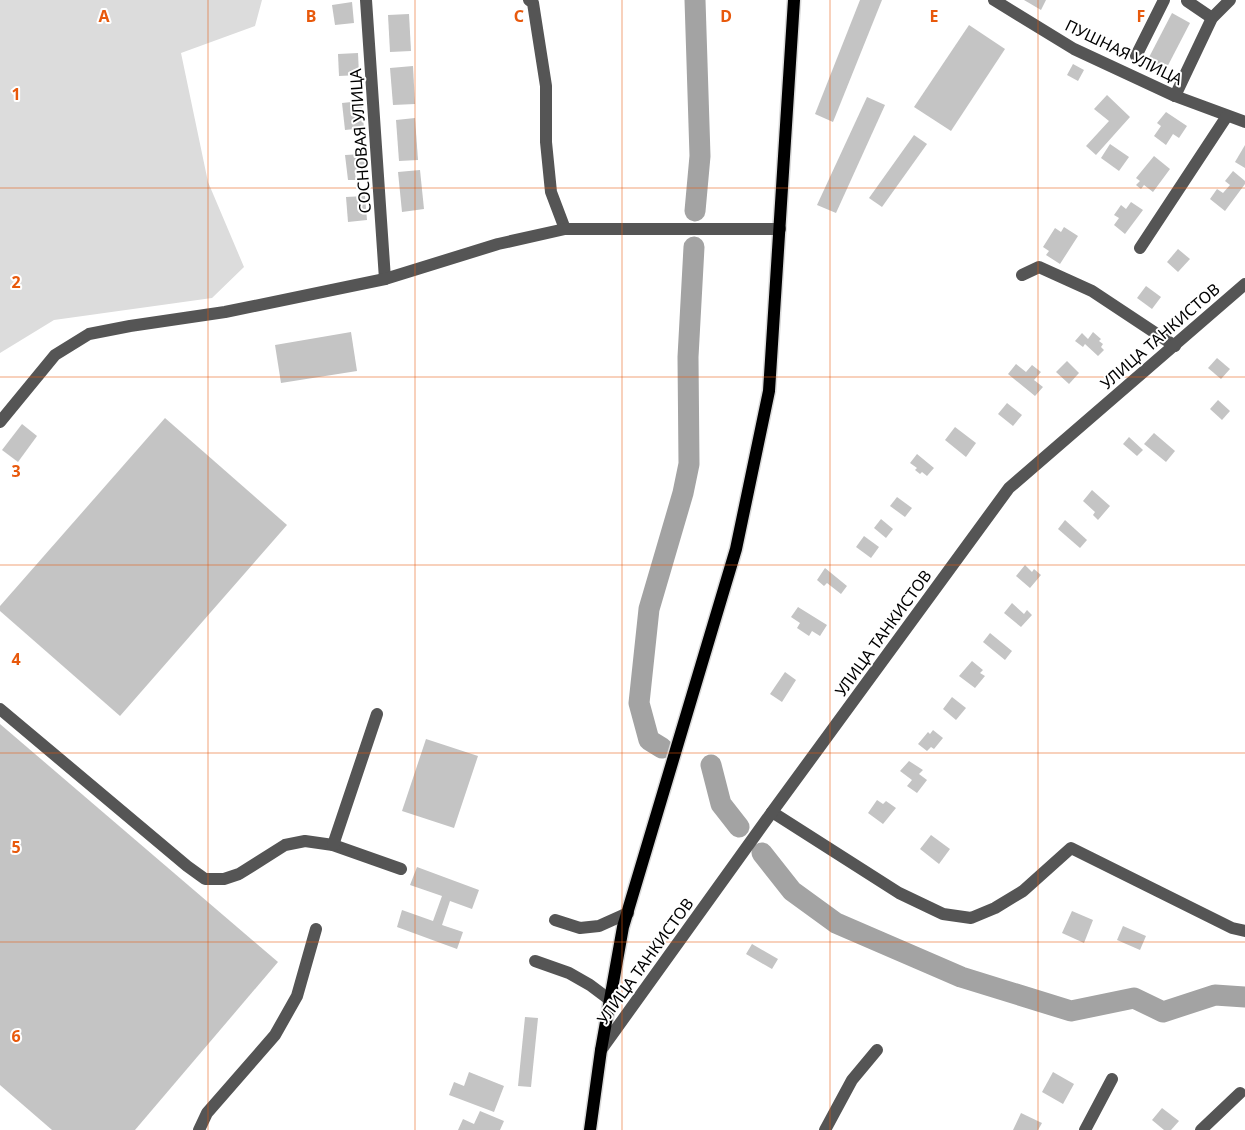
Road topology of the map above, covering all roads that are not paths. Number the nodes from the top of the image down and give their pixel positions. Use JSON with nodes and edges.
{"nodes":[{"id":1,"x":366,"y":0,"type":"edge"},
{"id":2,"x":529,"y":0,"type":"edge"},
{"id":3,"x":995,"y":0,"type":"edge"},
{"id":4,"x":1164,"y":0,"type":"edge"},
{"id":5,"x":1187,"y":0,"type":"edge"},
{"id":6,"x":1230,"y":0,"type":"edge"},
{"id":7,"x":796,"y":1,"type":"edge"},
{"id":8,"x":1212,"y":18,"type":"junction"},
{"id":9,"x":1136,"y":56,"type":"dead end"},
{"id":10,"x":1175,"y":96,"type":"junction"},
{"id":11,"x":1228,"y":116,"type":"junction"},
{"id":12,"x":1245,"y":122,"type":"edge"},
{"id":13,"x":780,"y":229,"type":"junction"},
{"id":14,"x":565,"y":230,"type":"junction"},
{"id":15,"x":1140,"y":248,"type":"dead end"},
{"id":16,"x":1022,"y":274,"type":"dead end"},
{"id":17,"x":385,"y":279,"type":"junction"},
{"id":18,"x":1245,"y":284,"type":"edge"},
{"id":19,"x":1175,"y":346,"type":"junction"},
{"id":20,"x":0,"y":422,"type":"edge"},
{"id":21,"x":0,"y":709,"type":"edge"},
{"id":22,"x":376,"y":714,"type":"dead end"},
{"id":23,"x":772,"y":812,"type":"junction"},
{"id":24,"x":333,"y":845,"type":"junction"},
{"id":25,"x":402,"y":869,"type":"dead end"},
{"id":26,"x":628,"y":914,"type":"junction"},
{"id":27,"x":555,"y":920,"type":"dead end"},
{"id":28,"x":316,"y":929,"type":"dead end"},
{"id":29,"x":1245,"y":931,"type":"edge"},
{"id":30,"x":535,"y":962,"type":"dead end"},
{"id":31,"x":610,"y":1000,"type":"junction"},
{"id":32,"x":601,"y":1050,"type":"junction"},
{"id":33,"x":877,"y":1050,"type":"dead end"},
{"id":34,"x":1112,"y":1079,"type":"dead end"},
{"id":35,"x":1240,"y":1093,"type":"dead end"},
{"id":36,"x":199,"y":1130,"type":"edge"},
{"id":37,"x":590,"y":1130,"type":"edge"},
{"id":38,"x":825,"y":1130,"type":"edge"},
{"id":39,"x":1085,"y":1130,"type":"edge"},
{"id":40,"x":1201,"y":1130,"type":"edge"}],
"edges":[{"from":1,"to":17,"type":"street","name":"СОСНОВАЯ УЛИЦА"},
{"from":2,"to":14,"type":"street"},
{"from":3,"to":10,"type":"street","name":"ПУШНАЯ УЛИЦА"},
{"from":4,"to":9,"type":"street"},
{"from":5,"to":8,"type":"street"},
{"from":6,"to":8,"type":"street"},
{"from":7,"to":13,"type":"main road"},
{"from":8,"to":10,"type":"street"},
{"from":10,"to":11,"type":"street","name":"ПУШНАЯ УЛИЦА"},
{"from":11,"to":12,"type":"street","name":"ПУШНАЯ УЛИЦА"},
{"from":11,"to":15,"type":"street"},
{"from":13,"to":14,"type":"street"},
{"from":13,"to":26,"type":"main road"},
{"from":14,"to":17,"type":"street"},
{"from":16,"to":19,"type":"street"},
{"from":17,"to":20,"type":"street"},
{"from":18,"to":19,"type":"street","name":"УЛИЦА ТАНКИСТОВ"},
{"from":19,"to":23,"type":"street","name":"УЛИЦА ТАНКИСТОВ"},
{"from":21,"to":24,"type":"street"},
{"from":22,"to":24,"type":"street"},
{"from":23,"to":29,"type":"street"},
{"from":23,"to":32,"type":"street","name":"УЛИЦА ТАНКИСТОВ"},
{"from":24,"to":25,"type":"street"},
{"from":26,"to":27,"type":"street"},
{"from":26,"to":31,"type":"main road"},
{"from":28,"to":36,"type":"street"},
{"from":30,"to":31,"type":"street"},
{"from":31,"to":32,"type":"main road"},
{"from":32,"to":37,"type":"main road"},
{"from":33,"to":38,"type":"street"},
{"from":34,"to":39,"type":"street"},
{"from":35,"to":40,"type":"street"}]}
